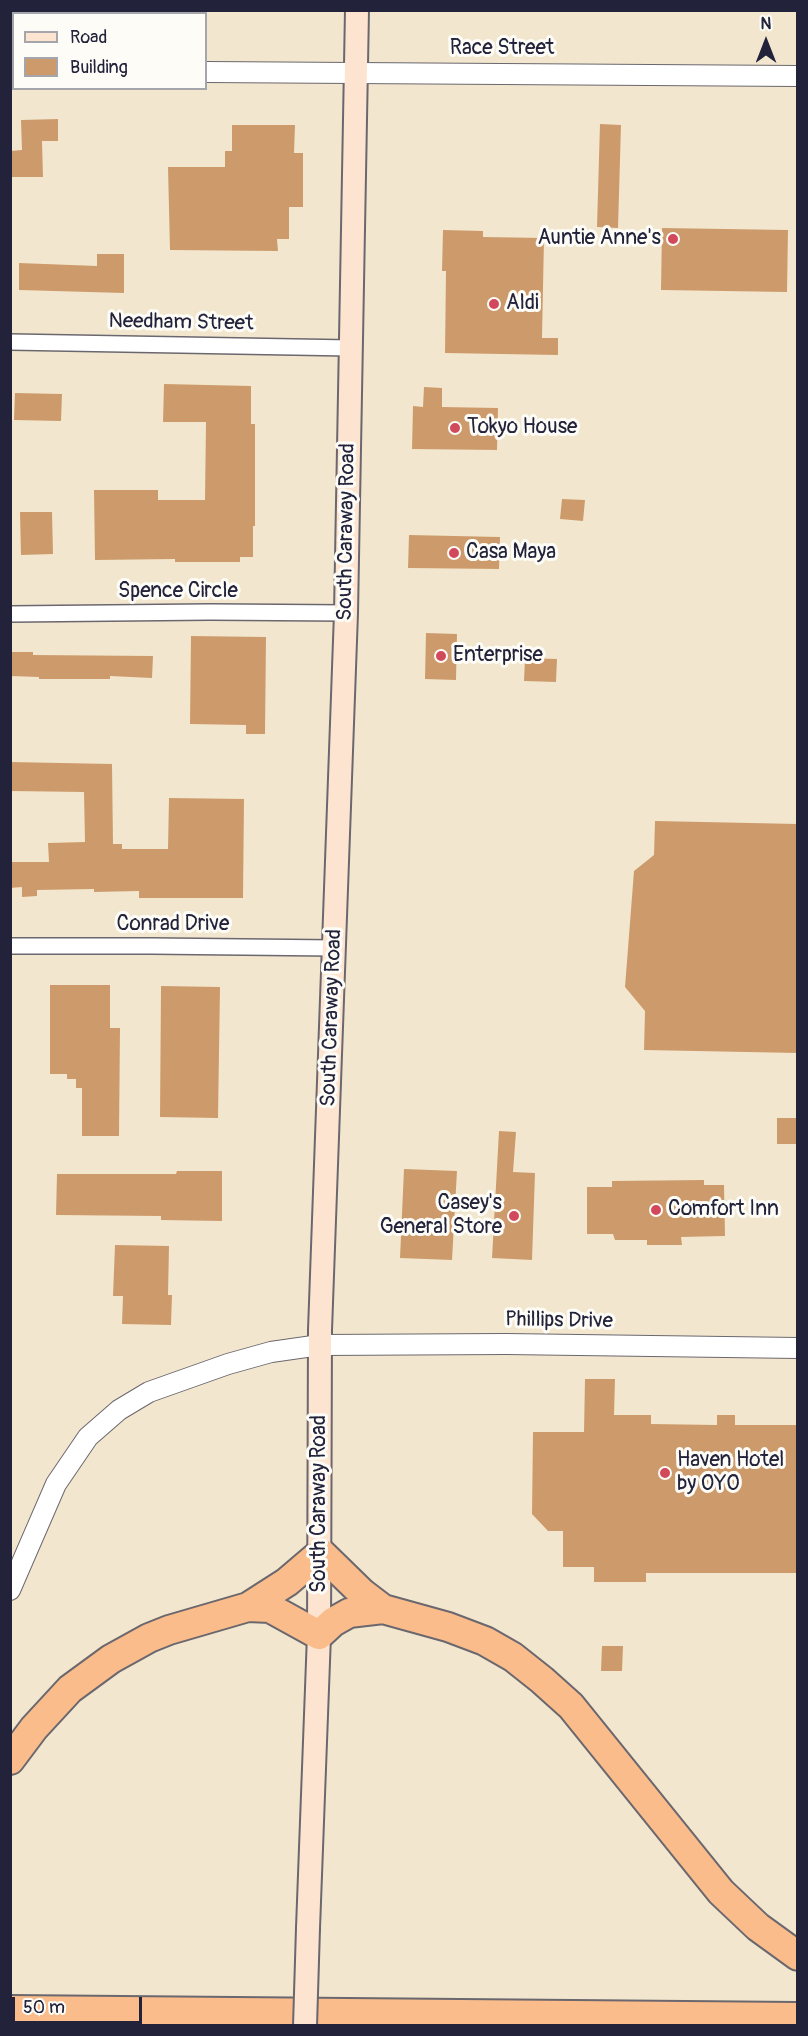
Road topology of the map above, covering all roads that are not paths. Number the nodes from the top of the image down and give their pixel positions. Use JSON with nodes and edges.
{"nodes":[{"id":1,"x":357,"y":10,"type":"edge"},
{"id":2,"x":207,"y":72,"type":"edge"},
{"id":3,"x":356,"y":72,"type":"junction"},
{"id":4,"x":798,"y":76,"type":"edge"},
{"id":5,"x":10,"y":342,"type":"edge"},
{"id":6,"x":351,"y":348,"type":"junction"},
{"id":7,"x":346,"y":613,"type":"junction"},
{"id":8,"x":10,"y":614,"type":"edge"},
{"id":9,"x":10,"y":946,"type":"edge"},
{"id":10,"x":335,"y":948,"type":"junction"},
{"id":11,"x":320,"y":1346,"type":"junction"},
{"id":12,"x":798,"y":1348,"type":"edge"},
{"id":13,"x":321,"y":1553,"type":"junction"},
{"id":14,"x":10,"y":1590,"type":"edge"},
{"id":15,"x":248,"y":1607,"type":"junction"},
{"id":16,"x":383,"y":1609,"type":"junction"},
{"id":17,"x":319,"y":1635,"type":"junction"},
{"id":18,"x":10,"y":1760,"type":"edge"},
{"id":19,"x":798,"y":1956,"type":"edge"},
{"id":20,"x":10,"y":2010,"type":"edge"},
{"id":21,"x":798,"y":2017,"type":"edge"},
{"id":22,"x":305,"y":2025,"type":"edge"}],
"edges":[{"from":1,"to":3,"type":"main road","name":"South Caraway Road"},
{"from":2,"to":3,"type":"street","name":"Race Street"},
{"from":3,"to":4,"type":"street","name":"Race Street"},
{"from":3,"to":6,"type":"main road","name":"South Caraway Road"},
{"from":5,"to":6,"type":"street","name":"Needham Street"},
{"from":6,"to":7,"type":"main road","name":"South Caraway Road"},
{"from":7,"to":8,"type":"street","name":"Spence Circle"},
{"from":7,"to":10,"type":"main road","name":"South Caraway Road"},
{"from":9,"to":10,"type":"street","name":"Conrad Drive"},
{"from":10,"to":11,"type":"main road","name":"South Caraway Road"},
{"from":11,"to":12,"type":"street","name":"Phillips Drive"},
{"from":11,"to":13,"type":"main road","name":"South Caraway Road"},
{"from":11,"to":14,"type":"street","name":"Phillips Drive"},
{"from":13,"to":15,"type":"highway"},
{"from":13,"to":16,"type":"highway"},
{"from":13,"to":17,"type":"main road","name":"South Caraway Road"},
{"from":15,"to":17,"type":"highway"},
{"from":15,"to":18,"type":"highway"},
{"from":16,"to":17,"type":"highway"},
{"from":16,"to":19,"type":"highway"},
{"from":17,"to":22,"type":"main road","name":"South Caraway Road","bridge":true},
{"from":20,"to":21,"type":"highway"}]}
